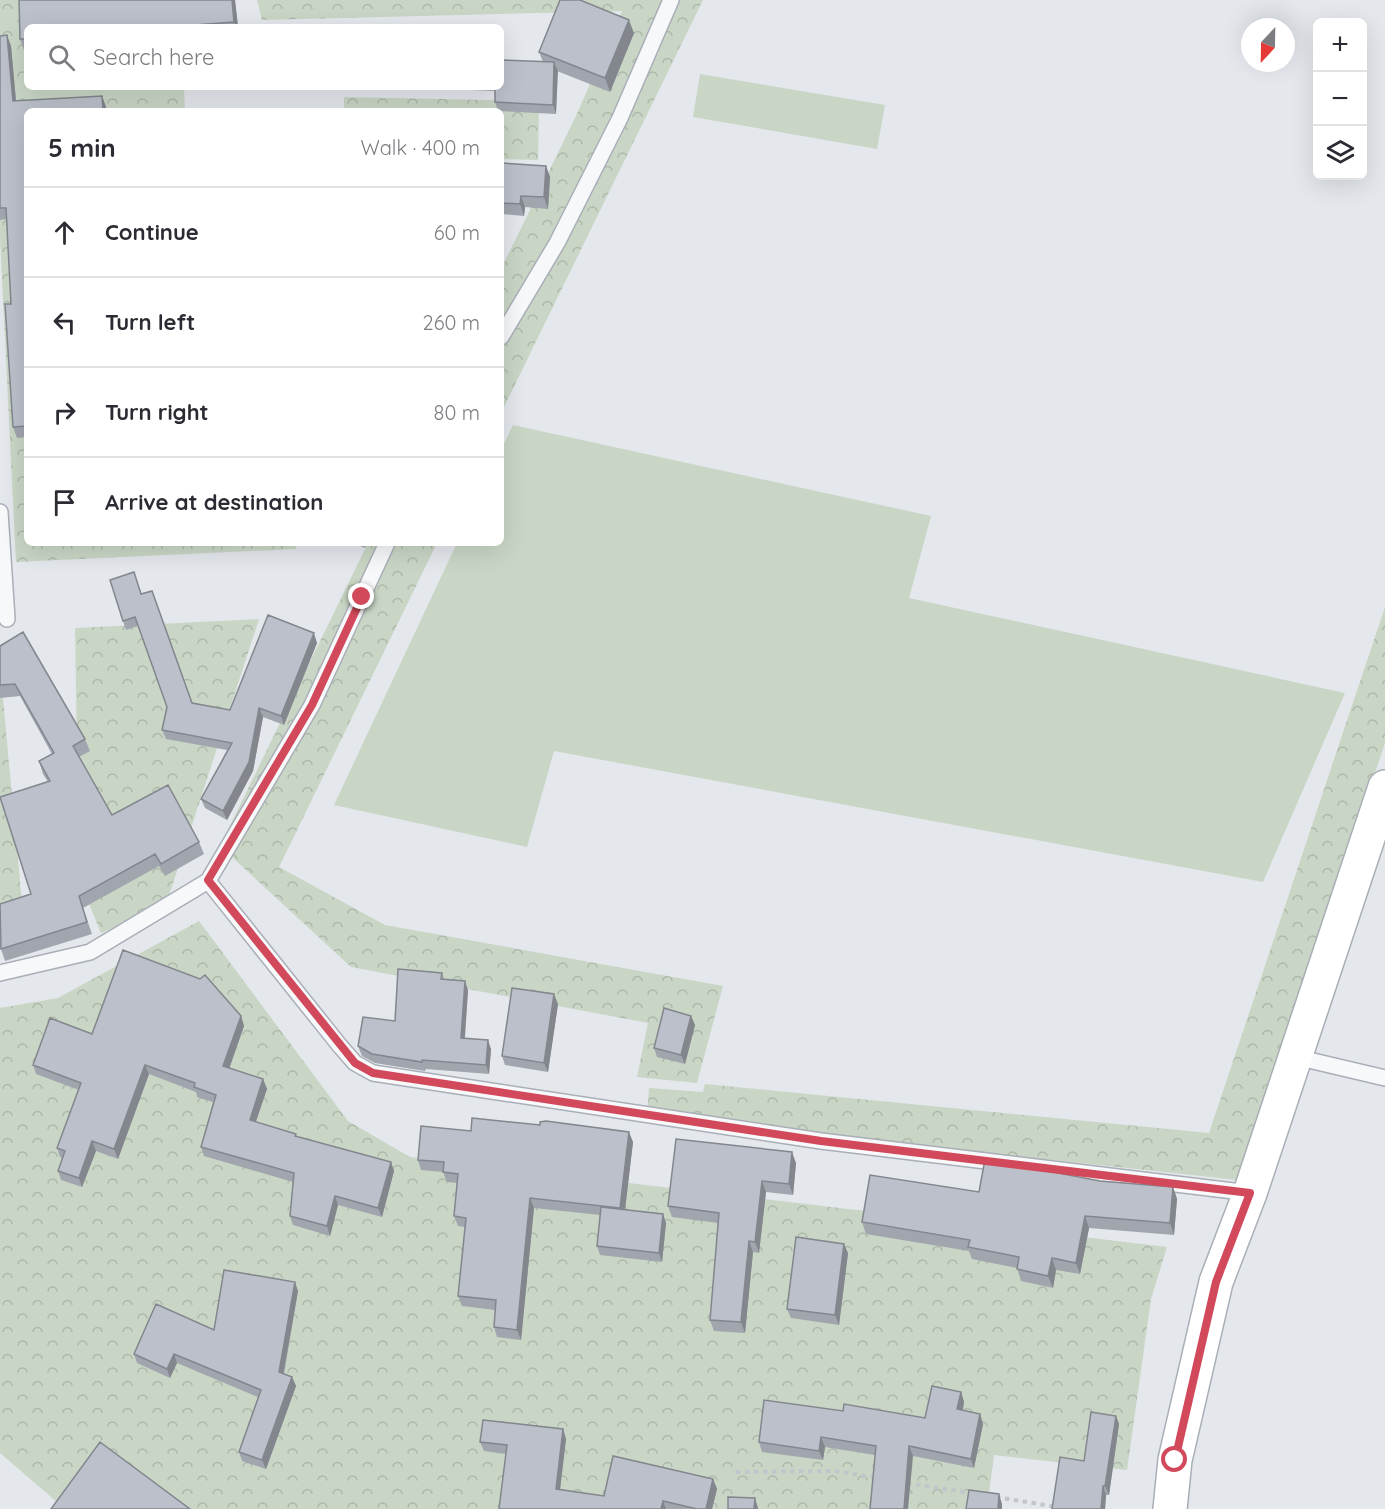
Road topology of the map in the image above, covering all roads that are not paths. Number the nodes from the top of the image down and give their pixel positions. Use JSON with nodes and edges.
{"nodes":[{"id":1,"x":671,"y":0,"type":"edge"},
{"id":2,"x":504,"y":332,"type":"edge"},
{"id":3,"x":0,"y":512,"type":"edge"},
{"id":4,"x":386,"y":546,"type":"edge"},
{"id":5,"x":7,"y":619,"type":"dead end"},
{"id":6,"x":1385,"y":787,"type":"edge"},
{"id":7,"x":208,"y":880,"type":"junction"},
{"id":8,"x":0,"y":973,"type":"edge"},
{"id":9,"x":1296,"y":1057,"type":"junction"},
{"id":10,"x":1385,"y":1078,"type":"edge"},
{"id":11,"x":1250,"y":1193,"type":"junction"},
{"id":12,"x":1170,"y":1509,"type":"edge"}],
"edges":[{"from":1,"to":2,"type":"lane"},
{"from":3,"to":5,"type":"lane"},
{"from":4,"to":7,"type":"lane"},
{"from":6,"to":9,"type":"main road"},
{"from":7,"to":8,"type":"lane"},
{"from":7,"to":11,"type":"lane"},
{"from":9,"to":10,"type":"lane"},
{"from":9,"to":11,"type":"main road"},
{"from":11,"to":12,"type":"main road"}]}
